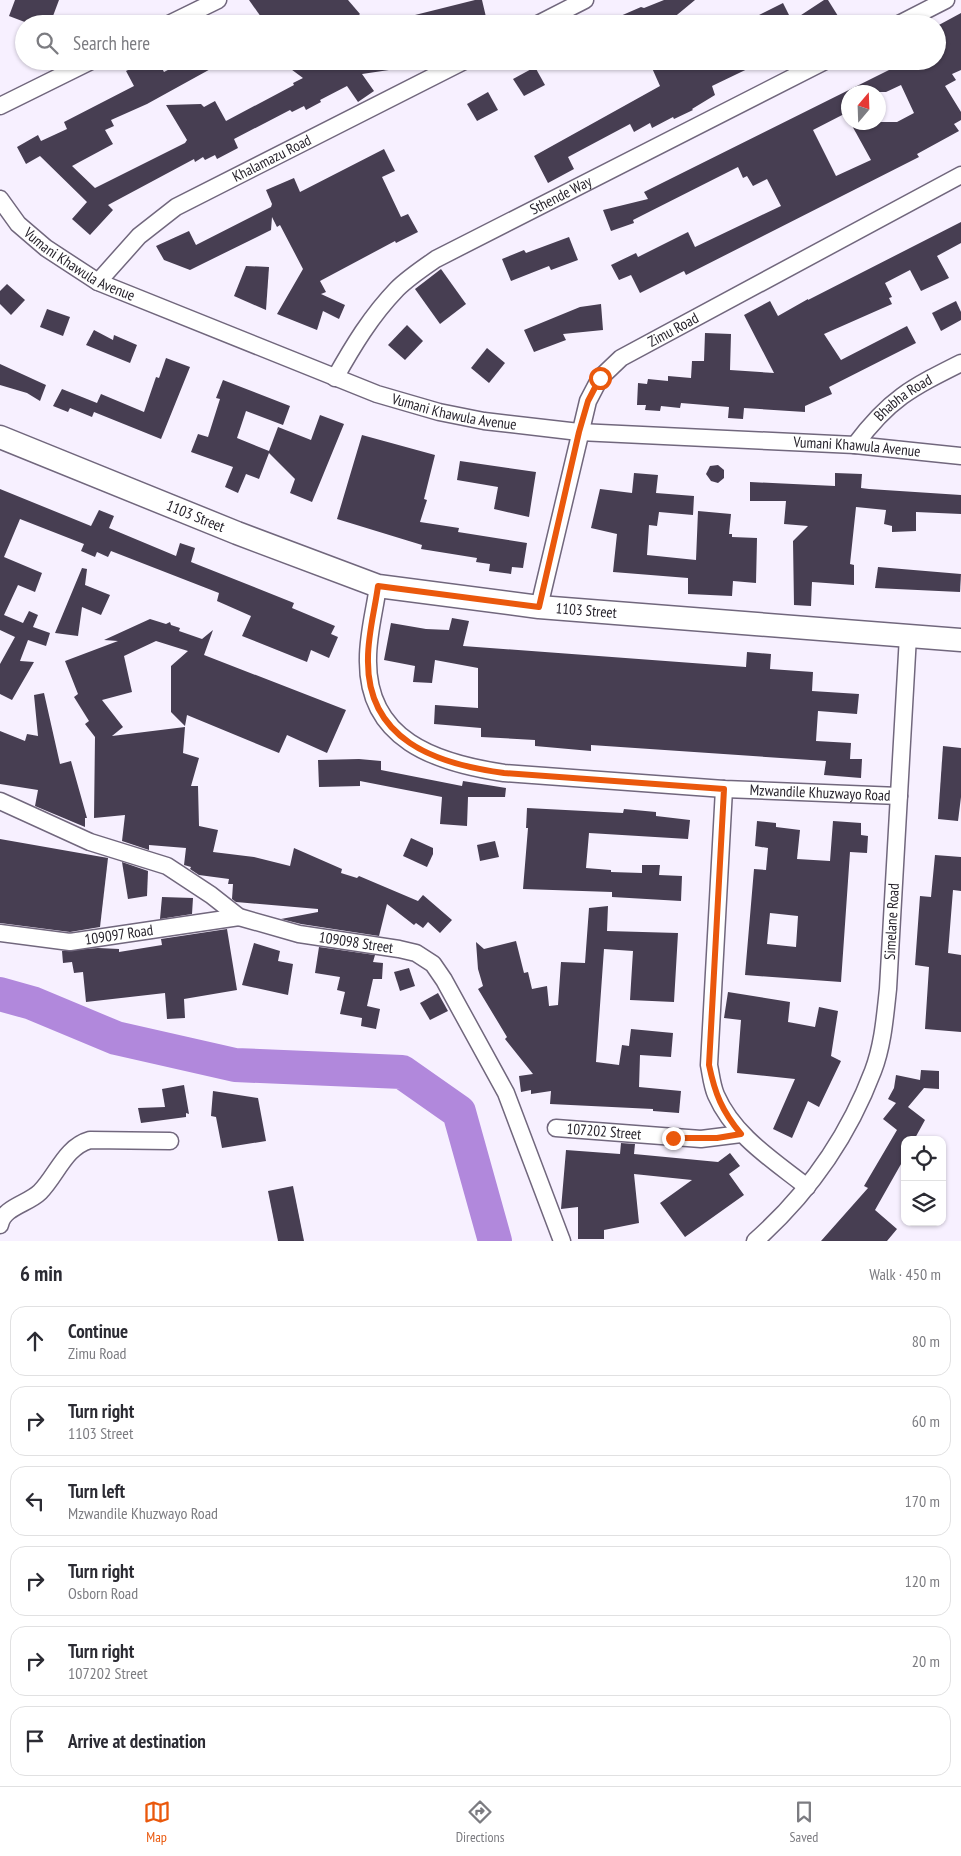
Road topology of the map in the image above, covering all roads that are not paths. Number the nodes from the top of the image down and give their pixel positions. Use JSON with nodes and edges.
{"nodes":[{"id":1,"x":218,"y":0,"type":"edge"},
{"id":2,"x":585,"y":0,"type":"edge"},
{"id":3,"x":946,"y":0,"type":"edge"},
{"id":4,"x":187,"y":15,"type":"edge"},
{"id":5,"x":556,"y":15,"type":"edge"},
{"id":6,"x":917,"y":15,"type":"edge"},
{"id":7,"x":73,"y":70,"type":"edge"},
{"id":8,"x":446,"y":70,"type":"edge"},
{"id":9,"x":808,"y":70,"type":"edge"},
{"id":10,"x":0,"y":106,"type":"edge"},
{"id":11,"x":961,"y":176,"type":"edge"},
{"id":12,"x":0,"y":199,"type":"edge"},
{"id":13,"x":98,"y":282,"type":"junction"},
{"id":14,"x":961,"y":363,"type":"edge"},
{"id":15,"x":335,"y":378,"type":"junction"},
{"id":16,"x":579,"y":432,"type":"junction"},
{"id":17,"x":0,"y":437,"type":"edge"},
{"id":18,"x":855,"y":445,"type":"junction"},
{"id":19,"x":961,"y":456,"type":"edge"},
{"id":20,"x":378,"y":586,"type":"junction"},
{"id":21,"x":539,"y":607,"type":"junction"},
{"id":22,"x":908,"y":636,"type":"junction"},
{"id":23,"x":961,"y":640,"type":"edge"},
{"id":24,"x":724,"y":789,"type":"junction"},
{"id":25,"x":899,"y":796,"type":"junction"},
{"id":26,"x":0,"y":801,"type":"edge"},
{"id":27,"x":239,"y":917,"type":"junction"},
{"id":28,"x":0,"y":933,"type":"edge"},
{"id":29,"x":556,"y":1128,"type":"dead end"},
{"id":30,"x":741,"y":1134,"type":"junction"},
{"id":31,"x":170,"y":1141,"type":"dead end"},
{"id":32,"x":807,"y":1187,"type":"junction"},
{"id":33,"x":0,"y":1225,"type":"edge"},
{"id":34,"x":562,"y":1241,"type":"edge"},
{"id":35,"x":755,"y":1241,"type":"edge"}],
"edges":[{"from":1,"to":4,"type":"street"},
{"from":2,"to":5,"type":"street"},
{"from":3,"to":6,"type":"street"},
{"from":7,"to":10,"type":"street"},
{"from":8,"to":13,"type":"street","name":"Khalamazu Road"},
{"from":9,"to":15,"type":"street","name":"Sthende Way"},
{"from":11,"to":16,"type":"street","name":"Zimu Road"},
{"from":12,"to":13,"type":"street","name":"Vumani Khawula Avenue"},
{"from":13,"to":15,"type":"street","name":"Vumani Khawula Avenue"},
{"from":14,"to":18,"type":"street","name":"Bhabha Road"},
{"from":15,"to":16,"type":"street","name":"Vumani Khawula Avenue"},
{"from":16,"to":18,"type":"street","name":"Vumani Khawula Avenue"},
{"from":16,"to":21,"type":"street","name":"Zimu Road"},
{"from":17,"to":20,"type":"street","name":"1103 Street"},
{"from":18,"to":19,"type":"street","name":"Vumani Khawula Avenue"},
{"from":20,"to":21,"type":"street","name":"1103 Street"},
{"from":20,"to":24,"type":"street","name":"Mzwandile Khuzwayo Road"},
{"from":21,"to":22,"type":"street","name":"1103 Street"},
{"from":22,"to":23,"type":"street","name":"1103 Street"},
{"from":22,"to":25,"type":"street","name":"Simelane Road"},
{"from":24,"to":25,"type":"street","name":"Mzwandile Khuzwayo Road"},
{"from":24,"to":30,"type":"street"},
{"from":25,"to":32,"type":"street","name":"Simelane Road"},
{"from":26,"to":27,"type":"street","name":"109098 Street"},
{"from":27,"to":28,"type":"street","name":"109097 Road"},
{"from":27,"to":34,"type":"street","name":"109098 Street"},
{"from":29,"to":30,"type":"street","name":"107202 Street"},
{"from":30,"to":32,"type":"street"},
{"from":31,"to":33,"type":"street"},
{"from":32,"to":35,"type":"street","name":"Simelane Road"}]}
